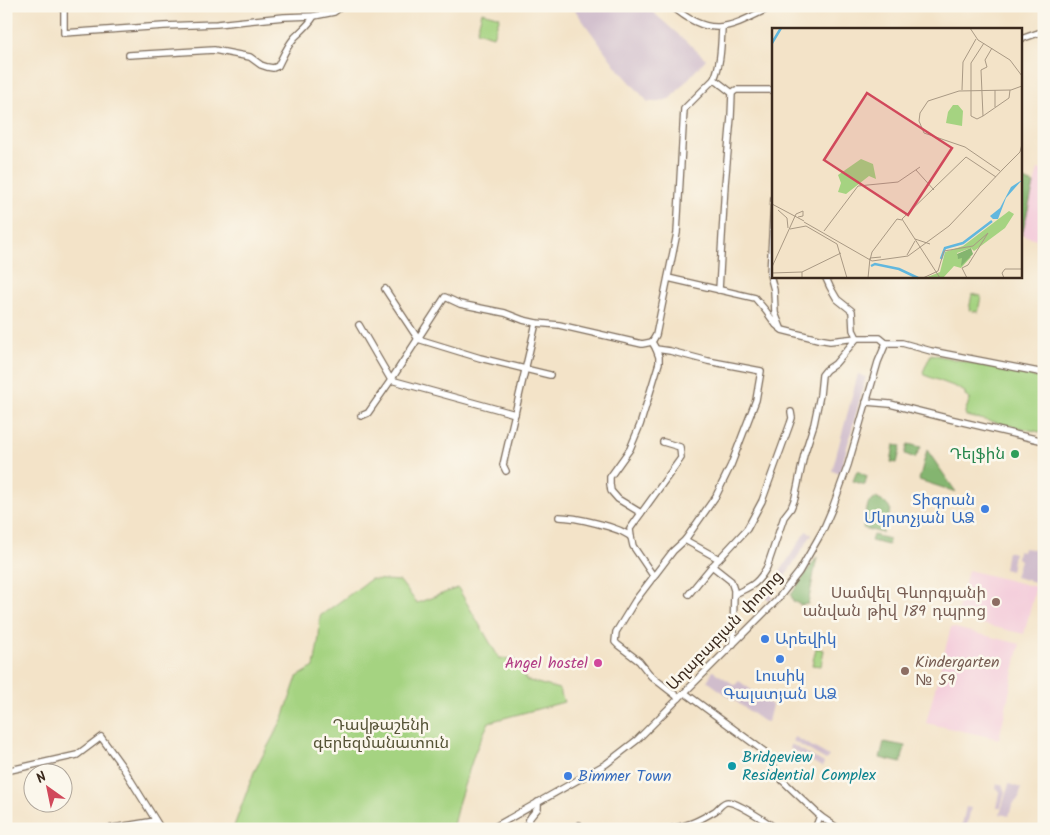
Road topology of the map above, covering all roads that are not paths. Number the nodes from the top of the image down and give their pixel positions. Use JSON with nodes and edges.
{"nodes":[{"id":1,"x":64,"y":6,"type":"edge"},
{"id":2,"x":342,"y":6,"type":"edge"},
{"id":3,"x":672,"y":6,"type":"edge"},
{"id":4,"x":773,"y":6,"type":"edge"},
{"id":5,"x":314,"y":16,"type":"junction"},
{"id":6,"x":722,"y":28,"type":"junction"},
{"id":7,"x":1044,"y":31,"type":"edge"},
{"id":8,"x":1022,"y":39,"type":"edge"},
{"id":9,"x":129,"y":55,"type":"dead end"},
{"id":10,"x":714,"y":79,"type":"junction"},
{"id":11,"x":772,"y":90,"type":"edge"},
{"id":12,"x":732,"y":92,"type":"junction"},
{"id":13,"x":772,"y":236,"type":"edge"},
{"id":14,"x":668,"y":278,"type":"junction"},
{"id":15,"x":827,"y":278,"type":"edge"},
{"id":16,"x":385,"y":289,"type":"dead end"},
{"id":17,"x":719,"y":290,"type":"junction"},
{"id":18,"x":536,"y":323,"type":"junction"},
{"id":19,"x":359,"y":325,"type":"dead end"},
{"id":20,"x":782,"y":330,"type":"junction"},
{"id":21,"x":857,"y":338,"type":"junction"},
{"id":22,"x":418,"y":339,"type":"junction"},
{"id":23,"x":652,"y":342,"type":"junction"},
{"id":24,"x":886,"y":342,"type":"junction"},
{"id":25,"x":656,"y":349,"type":"junction"},
{"id":26,"x":526,"y":368,"type":"junction"},
{"id":27,"x":1044,"y":373,"type":"edge"},
{"id":28,"x":550,"y":374,"type":"dead end"},
{"id":29,"x":391,"y":380,"type":"junction"},
{"id":30,"x":866,"y":402,"type":"junction"},
{"id":31,"x":791,"y":412,"type":"dead end"},
{"id":32,"x":515,"y":414,"type":"junction"},
{"id":33,"x":361,"y":416,"type":"dead end"},
{"id":34,"x":1044,"y":441,"type":"edge"},
{"id":35,"x":662,"y":442,"type":"dead end"},
{"id":36,"x":506,"y":471,"type":"dead end"},
{"id":37,"x":641,"y":513,"type":"junction"},
{"id":38,"x":559,"y":516,"type":"dead end"},
{"id":39,"x":631,"y":537,"type":"junction"},
{"id":40,"x":685,"y":540,"type":"junction"},
{"id":41,"x":719,"y":559,"type":"junction"},
{"id":42,"x":712,"y":566,"type":"junction"},
{"id":43,"x":654,"y":577,"type":"junction"},
{"id":44,"x":689,"y":594,"type":"dead end"},
{"id":45,"x":734,"y":594,"type":"junction"},
{"id":46,"x":732,"y":644,"type":"junction"},
{"id":47,"x":685,"y":693,"type":"junction"},
{"id":48,"x":679,"y":698,"type":"junction"},
{"id":49,"x":6,"y":771,"type":"edge"},
{"id":50,"x":538,"y":802,"type":"junction"},
{"id":51,"x":820,"y":816,"type":"junction"},
{"id":52,"x":155,"y":821,"type":"junction"},
{"id":53,"x":107,"y":829,"type":"edge"},
{"id":54,"x":161,"y":829,"type":"edge"},
{"id":55,"x":491,"y":829,"type":"edge"},
{"id":56,"x":527,"y":829,"type":"edge"},
{"id":57,"x":671,"y":829,"type":"edge"},
{"id":58,"x":776,"y":829,"type":"edge"},
{"id":59,"x":815,"y":829,"type":"edge"},
{"id":60,"x":839,"y":829,"type":"edge"}],
"edges":[{"from":1,"to":5,"type":"street"},
{"from":2,"to":5,"type":"street"},
{"from":3,"to":6,"type":"street"},
{"from":4,"to":6,"type":"street"},
{"from":5,"to":9,"type":"street"},
{"from":6,"to":10,"type":"street"},
{"from":7,"to":8,"type":"street"},
{"from":10,"to":12,"type":"street"},
{"from":10,"to":14,"type":"street"},
{"from":11,"to":12,"type":"street"},
{"from":12,"to":17,"type":"street"},
{"from":13,"to":20,"type":"street"},
{"from":14,"to":17,"type":"street"},
{"from":14,"to":23,"type":"street"},
{"from":15,"to":21,"type":"street"},
{"from":16,"to":22,"type":"street"},
{"from":17,"to":20,"type":"street"},
{"from":18,"to":22,"type":"street"},
{"from":18,"to":23,"type":"street"},
{"from":18,"to":26,"type":"street"},
{"from":19,"to":29,"type":"street"},
{"from":20,"to":21,"type":"street"},
{"from":21,"to":24,"type":"street"},
{"from":21,"to":45,"type":"street"},
{"from":22,"to":26,"type":"street"},
{"from":22,"to":29,"type":"street"},
{"from":23,"to":25,"type":"street"},
{"from":24,"to":27,"type":"street"},
{"from":24,"to":30,"type":"street","name":"Աղաբաբյան փողոց"},
{"from":25,"to":37,"type":"street"},
{"from":25,"to":40,"type":"street"},
{"from":26,"to":28,"type":"street"},
{"from":26,"to":32,"type":"street"},
{"from":29,"to":32,"type":"street"},
{"from":29,"to":33,"type":"street"},
{"from":30,"to":34,"type":"street"},
{"from":30,"to":46,"type":"street","name":"Աղաբաբյան փողոց"},
{"from":31,"to":41,"type":"street"},
{"from":32,"to":36,"type":"street"},
{"from":35,"to":37,"type":"street"},
{"from":37,"to":39,"type":"street"},
{"from":38,"to":39,"type":"street"},
{"from":39,"to":43,"type":"street"},
{"from":40,"to":41,"type":"street"},
{"from":40,"to":43,"type":"street"},
{"from":41,"to":42,"type":"street"},
{"from":42,"to":44,"type":"street"},
{"from":42,"to":45,"type":"street"},
{"from":43,"to":48,"type":"street"},
{"from":45,"to":46,"type":"street"},
{"from":46,"to":47,"type":"street","name":"Աղաբաբյան փողոց"},
{"from":47,"to":48,"type":"street","name":"Աղաբաբյան փողոց"},
{"from":47,"to":51,"type":"street"},
{"from":48,"to":50,"type":"street","name":"Աղաբաբյան փողոց"},
{"from":49,"to":52,"type":"street"},
{"from":50,"to":55,"type":"street","name":"Աղաբաբյան փողոց"},
{"from":50,"to":56,"type":"street"},
{"from":51,"to":59,"type":"street"},
{"from":51,"to":60,"type":"street"},
{"from":52,"to":53,"type":"street"},
{"from":52,"to":54,"type":"street"},
{"from":57,"to":58,"type":"street"}]}
